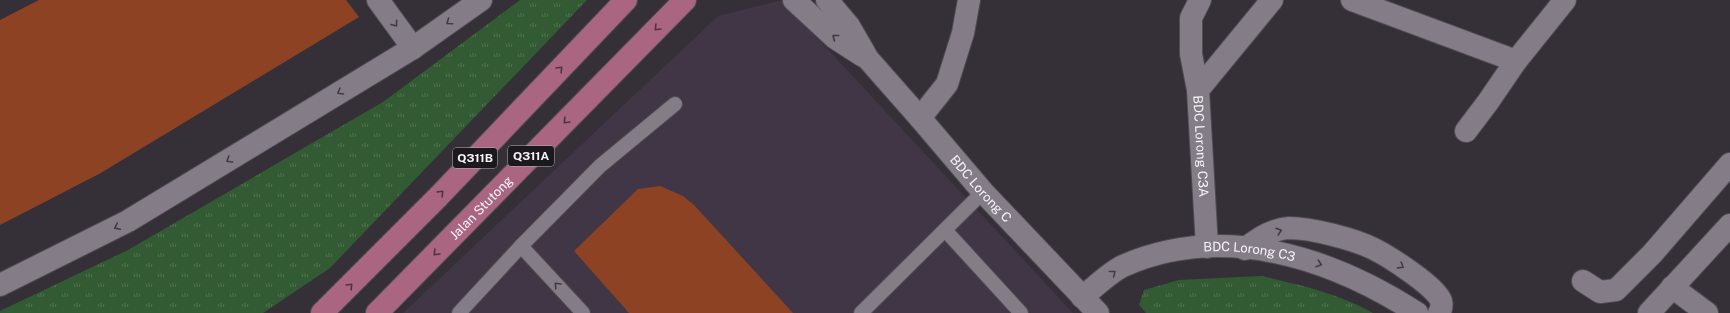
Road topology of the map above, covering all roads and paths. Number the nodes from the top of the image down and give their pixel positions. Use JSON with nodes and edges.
{"nodes":[{"id":1,"x":378,"y":0,"type":"edge"},
{"id":2,"x":481,"y":0,"type":"edge"},
{"id":3,"x":626,"y":0,"type":"edge"},
{"id":4,"x":685,"y":0,"type":"edge"},
{"id":5,"x":794,"y":0,"type":"edge"},
{"id":6,"x":827,"y":0,"type":"edge"},
{"id":7,"x":969,"y":0,"type":"edge"},
{"id":8,"x":1200,"y":0,"type":"edge"},
{"id":9,"x":1272,"y":0,"type":"edge"},
{"id":10,"x":1352,"y":0,"type":"edge"},
{"id":11,"x":1565,"y":0,"type":"edge"},
{"id":12,"x":413,"y":48,"type":"junction"},
{"id":13,"x":868,"y":59,"type":"junction"},
{"id":14,"x":1516,"y":61,"type":"junction"},
{"id":15,"x":1198,"y":90,"type":"junction"},
{"id":16,"x":675,"y":104,"type":"dead end"},
{"id":17,"x":920,"y":118,"type":"junction"},
{"id":18,"x":1466,"y":131,"type":"dead end"},
{"id":19,"x":1730,"y":164,"type":"edge"},
{"id":20,"x":983,"y":192,"type":"junction"},
{"id":21,"x":1730,"y":225,"type":"edge"},
{"id":22,"x":945,"y":230,"type":"junction"},
{"id":23,"x":521,"y":246,"type":"junction"},
{"id":24,"x":1207,"y":247,"type":"junction"},
{"id":25,"x":1245,"y":249,"type":"junction"},
{"id":26,"x":1583,"y":281,"type":"dead end"},
{"id":27,"x":0,"y":285,"type":"edge"},
{"id":28,"x":1672,"y":287,"type":"junction"},
{"id":29,"x":1082,"y":297,"type":"junction"},
{"id":30,"x":864,"y":310,"type":"edge"},
{"id":31,"x":322,"y":313,"type":"edge"},
{"id":32,"x":378,"y":313,"type":"edge"},
{"id":33,"x":459,"y":313,"type":"edge"},
{"id":34,"x":583,"y":313,"type":"edge"},
{"id":35,"x":1021,"y":313,"type":"edge"},
{"id":36,"x":1098,"y":313,"type":"edge"},
{"id":37,"x":1417,"y":313,"type":"edge"},
{"id":38,"x":1439,"y":313,"type":"edge"},
{"id":39,"x":1649,"y":313,"type":"edge"},
{"id":40,"x":1707,"y":313,"type":"edge"}],
"edges":[{"from":1,"to":12,"type":"street","one_way":true},
{"from":2,"to":12,"type":"street","one_way":true},
{"from":31,"to":3,"type":"main road","number":"Q311B","one_way":true},
{"from":4,"to":32,"type":"main road","name":"Jalan Stutong","number":"Q311A","one_way":true},
{"from":13,"to":5,"type":"street","name":"BDC Lorong C","one_way":true},
{"from":6,"to":13,"type":"street","name":"BDC Lorong C"},
{"from":7,"to":17,"type":"street"},
{"from":8,"to":15,"type":"street"},
{"from":9,"to":15,"type":"street","name":"BDC Lorong C3A"},
{"from":10,"to":14,"type":"street"},
{"from":11,"to":14,"type":"street"},
{"from":12,"to":27,"type":"street","one_way":true},
{"from":13,"to":17,"type":"street","name":"BDC Lorong C"},
{"from":14,"to":18,"type":"street"},
{"from":15,"to":24,"type":"street","name":"BDC Lorong C3A"},
{"from":16,"to":23,"type":"lane"},
{"from":17,"to":20,"type":"street","name":"BDC Lorong C"},
{"from":19,"to":26,"type":"street"},
{"from":20,"to":22,"type":"lane"},
{"from":20,"to":29,"type":"street","name":"BDC Lorong C"},
{"from":21,"to":28,"type":"street"},
{"from":22,"to":30,"type":"lane"},
{"from":22,"to":35,"type":"lane"},
{"from":23,"to":33,"type":"lane"},
{"from":34,"to":23,"type":"lane","one_way":true},
{"from":24,"to":25,"type":"street","name":"BDC Lorong C3"},
{"from":29,"to":24,"type":"street","name":"BDC Lorong C3","one_way":true},
{"from":25,"to":37,"type":"street","name":"BDC Lorong C3","one_way":true},
{"from":25,"to":38,"type":"street","one_way":true},
{"from":28,"to":39,"type":"street"},
{"from":28,"to":40,"type":"street"},
{"from":29,"to":36,"type":"street","name":"BDC Lorong C"}]}
